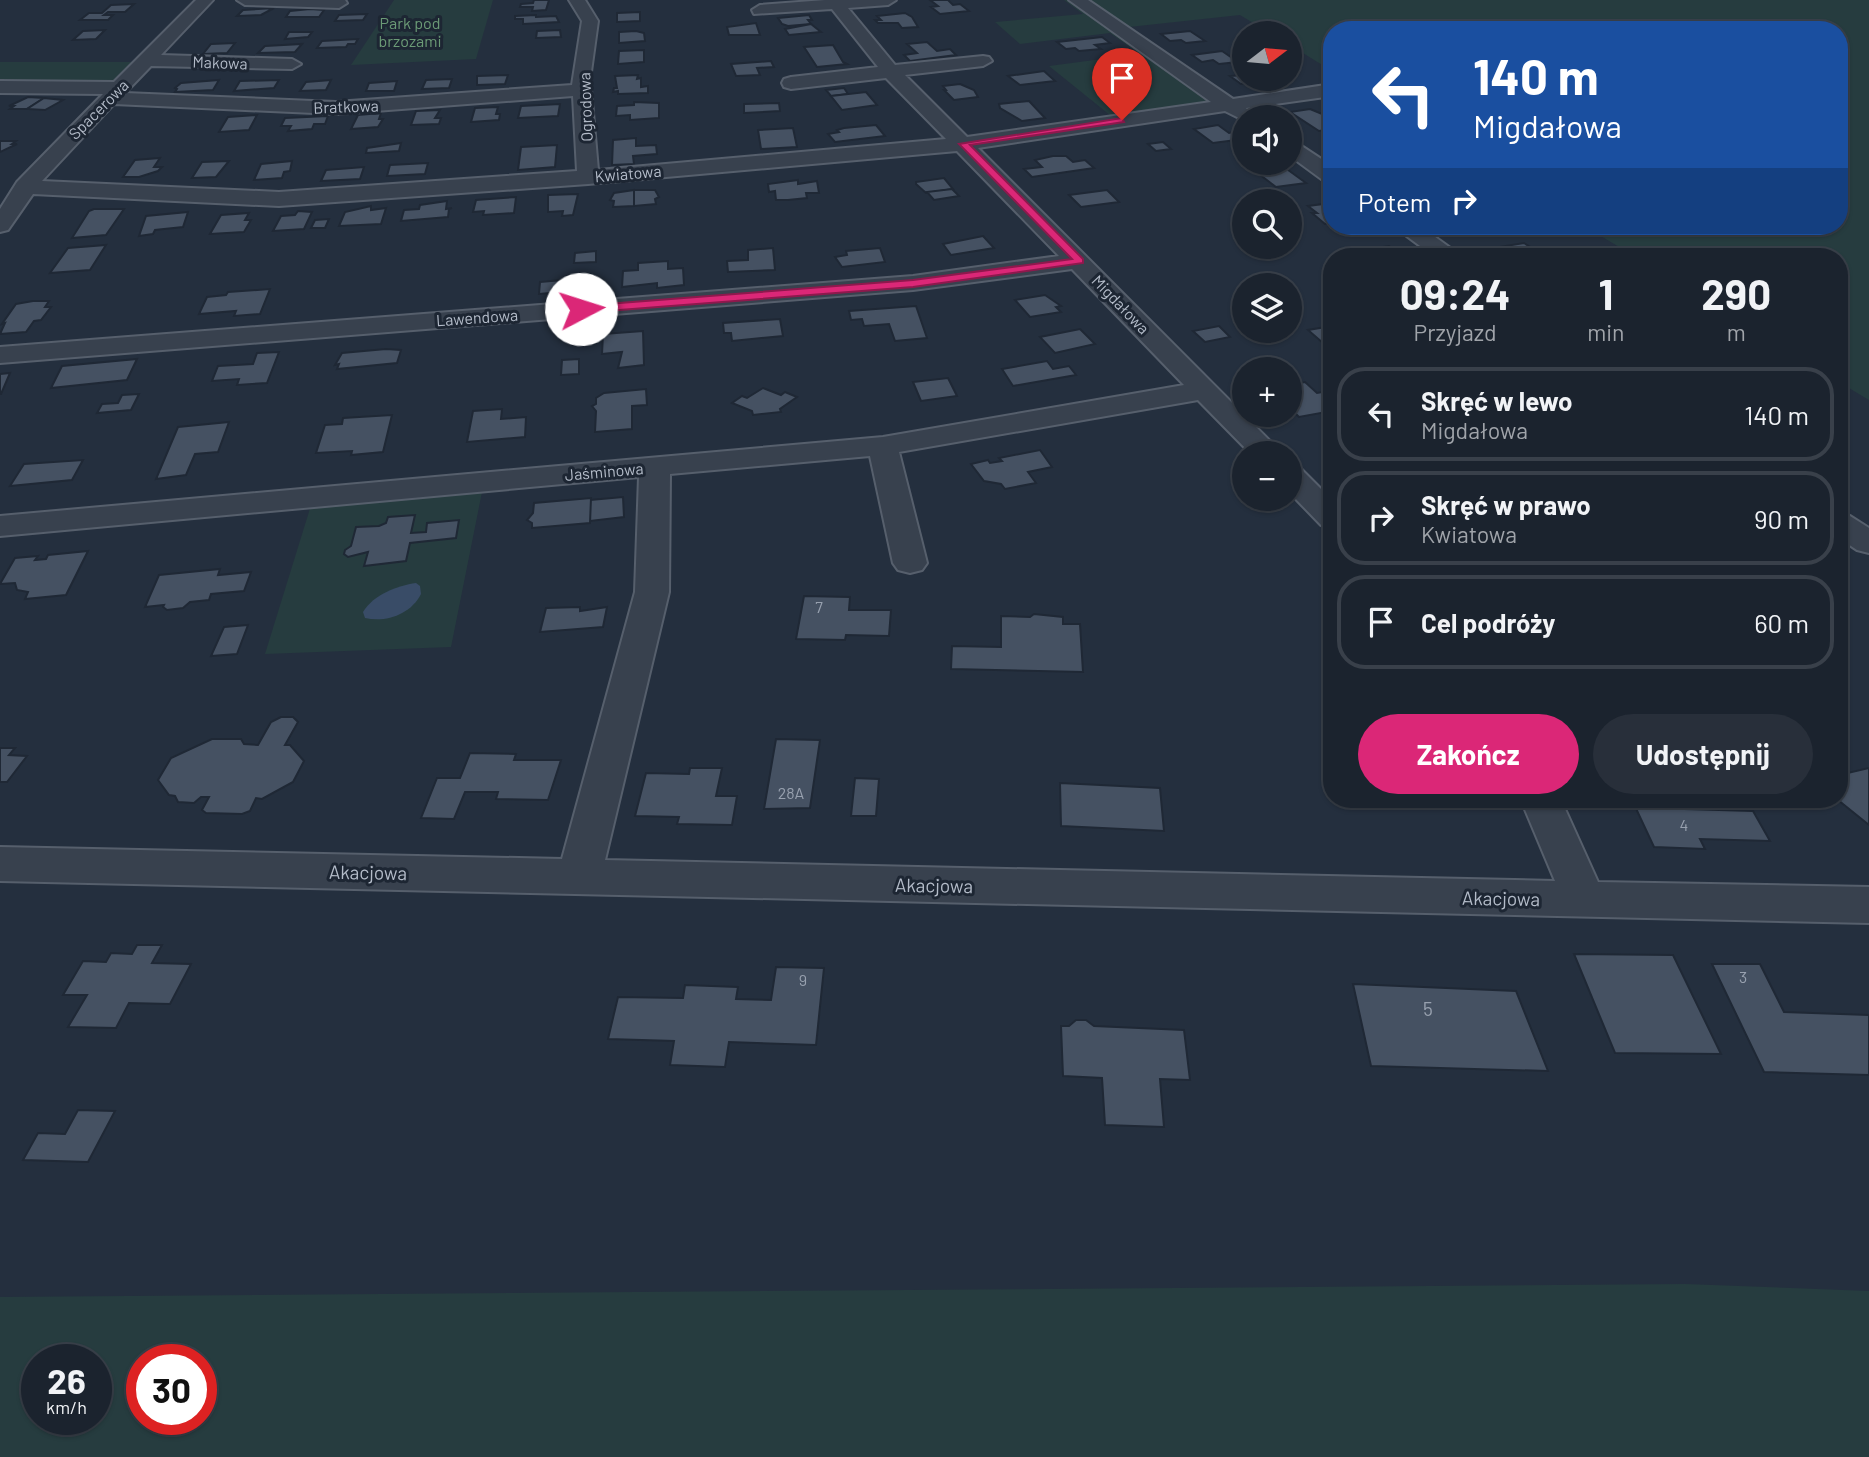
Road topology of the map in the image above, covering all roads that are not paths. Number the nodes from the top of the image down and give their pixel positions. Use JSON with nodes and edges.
{"nodes":[{"id":1,"x":205,"y":0,"type":"edge"},
{"id":2,"x":245,"y":0,"type":"edge"},
{"id":3,"x":577,"y":0,"type":"edge"},
{"id":4,"x":888,"y":0,"type":"edge"},
{"id":5,"x":1077,"y":0,"type":"edge"},
{"id":6,"x":834,"y":2,"type":"edge"},
{"id":7,"x":339,"y":3,"type":"dead end"},
{"id":8,"x":760,"y":10,"type":"dead end"},
{"id":9,"x":148,"y":60,"type":"junction"},
{"id":10,"x":984,"y":61,"type":"dead end"},
{"id":11,"x":292,"y":64,"type":"dead end"},
{"id":12,"x":890,"y":72,"type":"junction"},
{"id":13,"x":792,"y":83,"type":"dead end"},
{"id":14,"x":0,"y":87,"type":"edge"},
{"id":15,"x":582,"y":90,"type":"junction"},
{"id":16,"x":1323,"y":91,"type":"edge"},
{"id":17,"x":114,"y":93,"type":"junction"},
{"id":18,"x":1227,"y":104,"type":"junction"},
{"id":19,"x":1232,"y":107,"type":"edge"},
{"id":20,"x":963,"y":144,"type":"junction"},
{"id":21,"x":1302,"y":155,"type":"edge"},
{"id":22,"x":1323,"y":170,"type":"edge"},
{"id":23,"x":25,"y":177,"type":"junction"},
{"id":24,"x":587,"y":177,"type":"junction"},
{"id":25,"x":0,"y":225,"type":"edge"},
{"id":26,"x":1418,"y":235,"type":"edge"},
{"id":27,"x":1438,"y":248,"type":"edge"},
{"id":28,"x":1080,"y":261,"type":"junction"},
{"id":29,"x":0,"y":355,"type":"edge"},
{"id":30,"x":1205,"y":390,"type":"junction"},
{"id":31,"x":1255,"y":441,"type":"edge"},
{"id":32,"x":883,"y":446,"type":"junction"},
{"id":33,"x":654,"y":467,"type":"junction"},
{"id":34,"x":1302,"y":488,"type":"edge"},
{"id":35,"x":1323,"y":509,"type":"edge"},
{"id":36,"x":0,"y":526,"type":"edge"},
{"id":37,"x":1848,"y":529,"type":"edge"},
{"id":38,"x":1869,"y":544,"type":"edge"},
{"id":39,"x":910,"y":563,"type":"dead end"},
{"id":40,"x":1545,"y":808,"type":"edge"},
{"id":41,"x":0,"y":864,"type":"edge"},
{"id":42,"x":579,"y":877,"type":"junction"},
{"id":43,"x":1585,"y":900,"type":"junction"},
{"id":44,"x":1869,"y":905,"type":"edge"}],
"edges":[{"from":1,"to":9,"type":"street","name":"Spacerowa"},
{"from":2,"to":7,"type":"street"},
{"from":3,"to":15,"type":"street","name":"Ogrodowa"},
{"from":4,"to":6,"type":"street"},
{"from":5,"to":18,"type":"street"},
{"from":6,"to":8,"type":"street"},
{"from":6,"to":12,"type":"street","name":"Migdałowa"},
{"from":9,"to":11,"type":"street","name":"Makowa"},
{"from":9,"to":17,"type":"street","name":"Spacerowa"},
{"from":10,"to":12,"type":"street"},
{"from":12,"to":13,"type":"street"},
{"from":12,"to":20,"type":"street","name":"Migdałowa"},
{"from":14,"to":17,"type":"street","name":"Bratkowa"},
{"from":15,"to":17,"type":"street","name":"Bratkowa"},
{"from":15,"to":24,"type":"street","name":"Ogrodowa"},
{"from":16,"to":18,"type":"street","name":"Kwiatowa"},
{"from":17,"to":23,"type":"street","name":"Spacerowa"},
{"from":18,"to":19,"type":"street"},
{"from":18,"to":20,"type":"street","name":"Kwiatowa"},
{"from":20,"to":24,"type":"street","name":"Kwiatowa"},
{"from":20,"to":28,"type":"street","name":"Migdałowa"},
{"from":21,"to":22,"type":"street"},
{"from":23,"to":24,"type":"street","name":"Kwiatowa"},
{"from":23,"to":25,"type":"street","name":"Spacerowa"},
{"from":26,"to":27,"type":"street"},
{"from":28,"to":29,"type":"street","name":"Lawendowa"},
{"from":28,"to":30,"type":"street","name":"Migdałowa"},
{"from":30,"to":31,"type":"street","name":"Migdałowa"},
{"from":30,"to":32,"type":"street","name":"Jaśminowa"},
{"from":32,"to":33,"type":"street","name":"Jaśminowa"},
{"from":32,"to":39,"type":"street"},
{"from":33,"to":36,"type":"street","name":"Jaśminowa"},
{"from":33,"to":42,"type":"street"},
{"from":34,"to":35,"type":"street"},
{"from":37,"to":38,"type":"street"},
{"from":40,"to":43,"type":"street"},
{"from":41,"to":42,"type":"street","name":"Akacjowa"},
{"from":42,"to":43,"type":"street","name":"Akacjowa"},
{"from":43,"to":44,"type":"street","name":"Akacjowa"}]}
